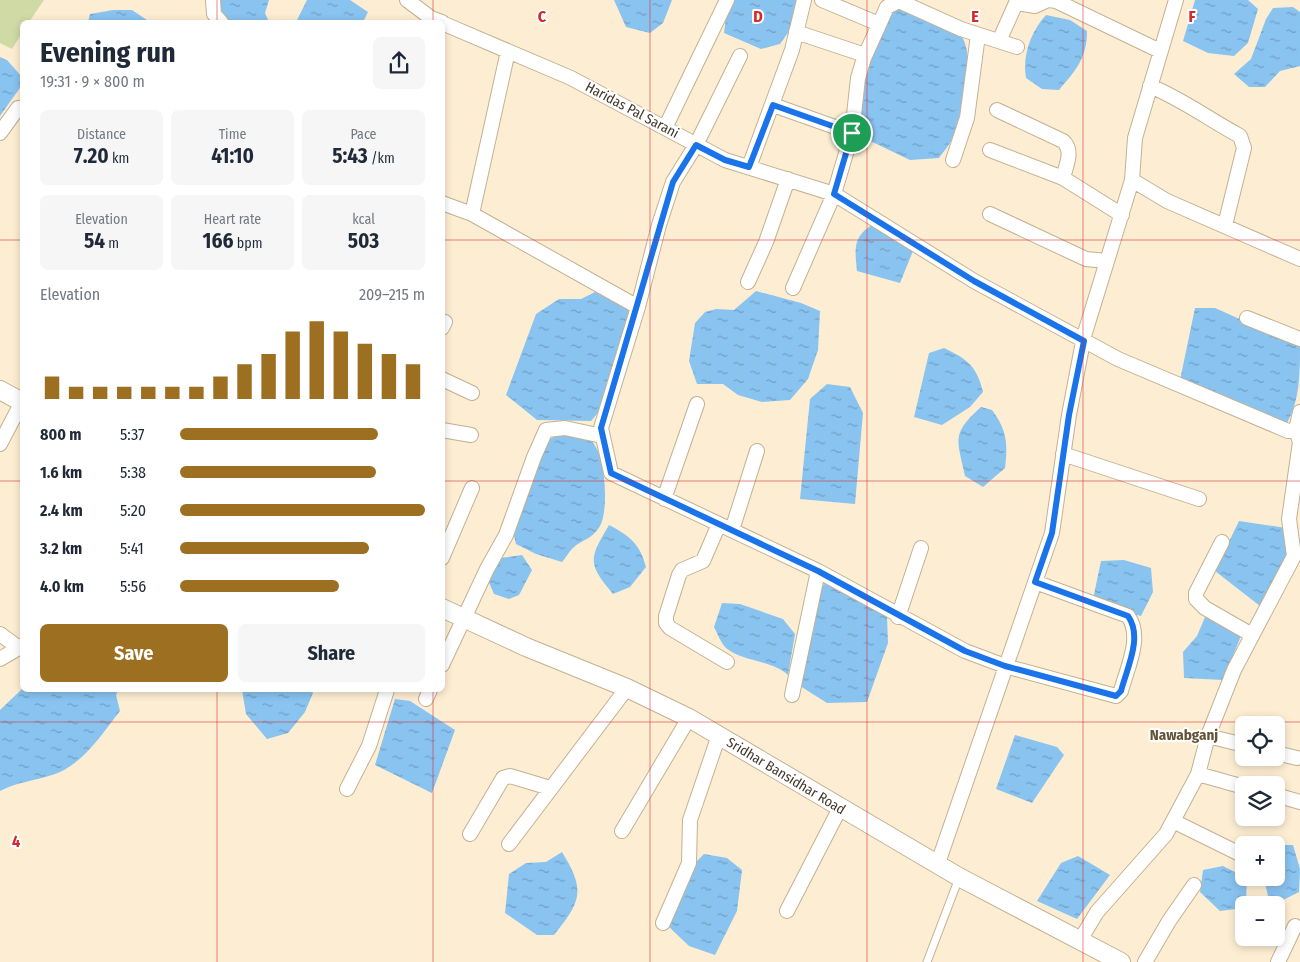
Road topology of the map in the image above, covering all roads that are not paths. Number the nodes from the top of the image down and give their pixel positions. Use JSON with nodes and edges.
{"nodes":[{"id":1,"x":213,"y":0,"type":"edge"},
{"id":2,"x":407,"y":0,"type":"edge"},
{"id":3,"x":727,"y":0,"type":"edge"},
{"id":4,"x":804,"y":0,"type":"edge"},
{"id":5,"x":822,"y":0,"type":"edge"},
{"id":6,"x":1049,"y":0,"type":"edge"},
{"id":7,"x":1176,"y":0,"type":"edge"},
{"id":8,"x":219,"y":20,"type":"edge"},
{"id":9,"x":435,"y":20,"type":"edge"},
{"id":10,"x":880,"y":24,"type":"junction"},
{"id":11,"x":445,"y":25,"type":"edge"},
{"id":12,"x":796,"y":32,"type":"junction"},
{"id":13,"x":978,"y":35,"type":"junction"},
{"id":14,"x":999,"y":41,"type":"junction"},
{"id":15,"x":1017,"y":47,"type":"dead end"},
{"id":16,"x":508,"y":51,"type":"junction"},
{"id":17,"x":1160,"y":51,"type":"junction"},
{"id":18,"x":740,"y":56,"type":"dead end"},
{"id":19,"x":865,"y":56,"type":"junction"},
{"id":20,"x":1150,"y":86,"type":"junction"},
{"id":21,"x":773,"y":105,"type":"junction"},
{"id":22,"x":20,"y":108,"type":"edge"},
{"id":23,"x":997,"y":110,"type":"dead end"},
{"id":24,"x":665,"y":128,"type":"junction"},
{"id":25,"x":0,"y":133,"type":"edge"},
{"id":26,"x":852,"y":133,"type":"junction"},
{"id":27,"x":696,"y":145,"type":"junction"},
{"id":28,"x":990,"y":150,"type":"dead end"},
{"id":29,"x":953,"y":160,"type":"dead end"},
{"id":30,"x":749,"y":167,"type":"junction"},
{"id":31,"x":788,"y":178,"type":"junction"},
{"id":32,"x":1063,"y":178,"type":"junction"},
{"id":33,"x":1132,"y":180,"type":"junction"},
{"id":34,"x":834,"y":194,"type":"junction"},
{"id":35,"x":445,"y":204,"type":"edge"},
{"id":36,"x":472,"y":214,"type":"junction"},
{"id":37,"x":990,"y":214,"type":"dead end"},
{"id":38,"x":1122,"y":215,"type":"junction"},
{"id":39,"x":1225,"y":225,"type":"junction"},
{"id":40,"x":1300,"y":259,"type":"edge"},
{"id":41,"x":1108,"y":261,"type":"junction"},
{"id":42,"x":748,"y":282,"type":"dead end"},
{"id":43,"x":794,"y":288,"type":"dead end"},
{"id":44,"x":638,"y":306,"type":"junction"},
{"id":45,"x":1247,"y":318,"type":"dead end"},
{"id":46,"x":1300,"y":339,"type":"edge"},
{"id":47,"x":1084,"y":341,"type":"junction"},
{"id":48,"x":445,"y":380,"type":"edge"},
{"id":49,"x":0,"y":390,"type":"edge"},
{"id":50,"x":472,"y":393,"type":"dead end"},
{"id":51,"x":20,"y":401,"type":"edge"},
{"id":52,"x":697,"y":404,"type":"dead end"},
{"id":53,"x":20,"y":406,"type":"edge"},
{"id":54,"x":1300,"y":412,"type":"edge"},
{"id":55,"x":1296,"y":430,"type":"junction"},
{"id":56,"x":445,"y":431,"type":"edge"},
{"id":57,"x":471,"y":435,"type":"dead end"},
{"id":58,"x":602,"y":436,"type":"junction"},
{"id":59,"x":0,"y":444,"type":"edge"},
{"id":60,"x":757,"y":451,"type":"dead end"},
{"id":61,"x":1064,"y":454,"type":"junction"},
{"id":62,"x":472,"y":488,"type":"dead end"},
{"id":63,"x":664,"y":499,"type":"junction"},
{"id":64,"x":1199,"y":499,"type":"dead end"},
{"id":65,"x":725,"y":527,"type":"junction"},
{"id":66,"x":1222,"y":542,"type":"dead end"},
{"id":67,"x":921,"y":548,"type":"dead end"},
{"id":68,"x":445,"y":551,"type":"edge"},
{"id":69,"x":1297,"y":558,"type":"edge"},
{"id":70,"x":818,"y":571,"type":"junction"},
{"id":71,"x":1035,"y":582,"type":"junction"},
{"id":72,"x":445,"y":609,"type":"edge"},
{"id":73,"x":898,"y":616,"type":"junction"},
{"id":74,"x":465,"y":619,"type":"junction"},
{"id":75,"x":0,"y":634,"type":"edge"},
{"id":76,"x":1252,"y":635,"type":"junction"},
{"id":77,"x":20,"y":646,"type":"edge"},
{"id":78,"x":20,"y":648,"type":"edge"},
{"id":79,"x":0,"y":659,"type":"edge"},
{"id":80,"x":445,"y":659,"type":"edge"},
{"id":81,"x":728,"y":662,"type":"dead end"},
{"id":82,"x":1005,"y":666,"type":"junction"},
{"id":83,"x":627,"y":688,"type":"junction"},
{"id":84,"x":386,"y":692,"type":"edge"},
{"id":85,"x":792,"y":695,"type":"dead end"},
{"id":86,"x":690,"y":718,"type":"junction"},
{"id":87,"x":718,"y":735,"type":"junction"},
{"id":88,"x":1208,"y":736,"type":"junction"},
{"id":89,"x":1235,"y":743,"type":"edge"},
{"id":90,"x":1285,"y":755,"type":"edge"},
{"id":91,"x":1297,"y":758,"type":"dead end"},
{"id":92,"x":1198,"y":774,"type":"junction"},
{"id":93,"x":1235,"y":784,"type":"edge"},
{"id":94,"x":550,"y":788,"type":"junction"},
{"id":95,"x":348,"y":789,"type":"dead end"},
{"id":96,"x":1285,"y":798,"type":"edge"},
{"id":97,"x":1300,"y":802,"type":"edge"},
{"id":98,"x":840,"y":808,"type":"junction"},
{"id":99,"x":1173,"y":821,"type":"junction"},
{"id":100,"x":622,"y":831,"type":"dead end"},
{"id":101,"x":470,"y":834,"type":"dead end"},
{"id":102,"x":509,"y":844,"type":"dead end"},
{"id":103,"x":1235,"y":852,"type":"edge"},
{"id":104,"x":938,"y":863,"type":"junction"},
{"id":105,"x":959,"y":877,"type":"junction"},
{"id":106,"x":1194,"y":885,"type":"dead end"},
{"id":107,"x":787,"y":911,"type":"dead end"},
{"id":108,"x":663,"y":923,"type":"dead end"},
{"id":109,"x":1295,"y":926,"type":"dead end"},
{"id":110,"x":1079,"y":942,"type":"junction"},
{"id":111,"x":927,"y":962,"type":"edge"},
{"id":112,"x":1121,"y":962,"type":"edge"},
{"id":113,"x":1145,"y":962,"type":"edge"},
{"id":114,"x":1278,"y":962,"type":"edge"}],
"edges":[{"from":1,"to":8,"type":"street"},
{"from":2,"to":9,"type":"street","name":"Haridas Pal Sarani"},
{"from":3,"to":24,"type":"street"},
{"from":4,"to":12,"type":"street"},
{"from":5,"to":10,"type":"street"},
{"from":6,"to":14,"type":"street"},
{"from":6,"to":17,"type":"street"},
{"from":7,"to":17,"type":"street"},
{"from":10,"to":13,"type":"street"},
{"from":10,"to":19,"type":"street"},
{"from":11,"to":16,"type":"street","name":"Haridas Pal Sarani"},
{"from":12,"to":19,"type":"street"},
{"from":12,"to":21,"type":"street"},
{"from":13,"to":14,"type":"street"},
{"from":13,"to":29,"type":"street"},
{"from":14,"to":15,"type":"street"},
{"from":16,"to":24,"type":"street","name":"Haridas Pal Sarani"},
{"from":16,"to":36,"type":"street"},
{"from":17,"to":20,"type":"street"},
{"from":18,"to":27,"type":"street"},
{"from":19,"to":26,"type":"street"},
{"from":20,"to":33,"type":"street"},
{"from":20,"to":39,"type":"street"},
{"from":21,"to":26,"type":"street"},
{"from":21,"to":30,"type":"street"},
{"from":22,"to":25,"type":"street"},
{"from":23,"to":32,"type":"street"},
{"from":24,"to":27,"type":"street","name":"Haridas Pal Sarani"},
{"from":26,"to":34,"type":"street"},
{"from":27,"to":30,"type":"street","name":"Haridas Pal Sarani"},
{"from":27,"to":44,"type":"street"},
{"from":28,"to":32,"type":"street"},
{"from":30,"to":31,"type":"street","name":"Haridas Pal Sarani"},
{"from":31,"to":34,"type":"street","name":"Haridas Pal Sarani"},
{"from":31,"to":42,"type":"street"},
{"from":32,"to":38,"type":"street"},
{"from":33,"to":38,"type":"street"},
{"from":33,"to":39,"type":"street"},
{"from":34,"to":43,"type":"street"},
{"from":34,"to":47,"type":"street","name":"Haridas Pal Sarani"},
{"from":35,"to":36,"type":"street"},
{"from":36,"to":44,"type":"street"},
{"from":37,"to":41,"type":"street"},
{"from":38,"to":41,"type":"street"},
{"from":39,"to":40,"type":"street"},
{"from":41,"to":47,"type":"street"},
{"from":44,"to":58,"type":"street"},
{"from":45,"to":46,"type":"street"},
{"from":47,"to":55,"type":"street","name":"Haridas Pal Sarani"},
{"from":47,"to":61,"type":"street"},
{"from":48,"to":50,"type":"street"},
{"from":49,"to":51,"type":"street"},
{"from":52,"to":63,"type":"street"},
{"from":53,"to":59,"type":"street"},
{"from":54,"to":55,"type":"street"},
{"from":55,"to":69,"type":"street"},
{"from":56,"to":57,"type":"street"},
{"from":58,"to":63,"type":"street"},
{"from":58,"to":74,"type":"street"},
{"from":60,"to":65,"type":"street"},
{"from":61,"to":64,"type":"street"},
{"from":61,"to":71,"type":"street"},
{"from":62,"to":68,"type":"street"},
{"from":63,"to":65,"type":"street"},
{"from":65,"to":70,"type":"street"},
{"from":65,"to":81,"type":"street"},
{"from":66,"to":76,"type":"street"},
{"from":67,"to":73,"type":"street"},
{"from":69,"to":76,"type":"street"},
{"from":70,"to":73,"type":"street"},
{"from":70,"to":85,"type":"street"},
{"from":71,"to":82,"type":"street"},
{"from":71,"to":82,"type":"street"},
{"from":72,"to":74,"type":"street","name":"Sridhar Bansidhar Road"},
{"from":73,"to":82,"type":"street"},
{"from":74,"to":80,"type":"street"},
{"from":74,"to":83,"type":"street","name":"Sridhar Bansidhar Road"},
{"from":75,"to":77,"type":"street"},
{"from":76,"to":88,"type":"street"},
{"from":78,"to":79,"type":"street"},
{"from":82,"to":104,"type":"street"},
{"from":83,"to":86,"type":"street","name":"Sridhar Bansidhar Road"},
{"from":83,"to":94,"type":"street"},
{"from":84,"to":95,"type":"street"},
{"from":86,"to":87,"type":"street","name":"Sridhar Bansidhar Road"},
{"from":86,"to":100,"type":"street"},
{"from":87,"to":98,"type":"street","name":"Sridhar Bansidhar Road"},
{"from":87,"to":108,"type":"street"},
{"from":88,"to":89,"type":"street"},
{"from":88,"to":92,"type":"street"},
{"from":90,"to":91,"type":"street"},
{"from":92,"to":93,"type":"street"},
{"from":92,"to":99,"type":"street"},
{"from":94,"to":101,"type":"street"},
{"from":94,"to":102,"type":"street"},
{"from":96,"to":97,"type":"street"},
{"from":98,"to":104,"type":"street","name":"Sridhar Bansidhar Road"},
{"from":98,"to":107,"type":"street"},
{"from":99,"to":103,"type":"street"},
{"from":99,"to":110,"type":"street"},
{"from":104,"to":105,"type":"street","name":"Sridhar Bansidhar Road"},
{"from":105,"to":110,"type":"street","name":"Sridhar Bansidhar Road"},
{"from":105,"to":111,"type":"lane"},
{"from":106,"to":113,"type":"street"},
{"from":109,"to":114,"type":"street"},
{"from":110,"to":112,"type":"street","name":"Sridhar Bansidhar Road"}]}
